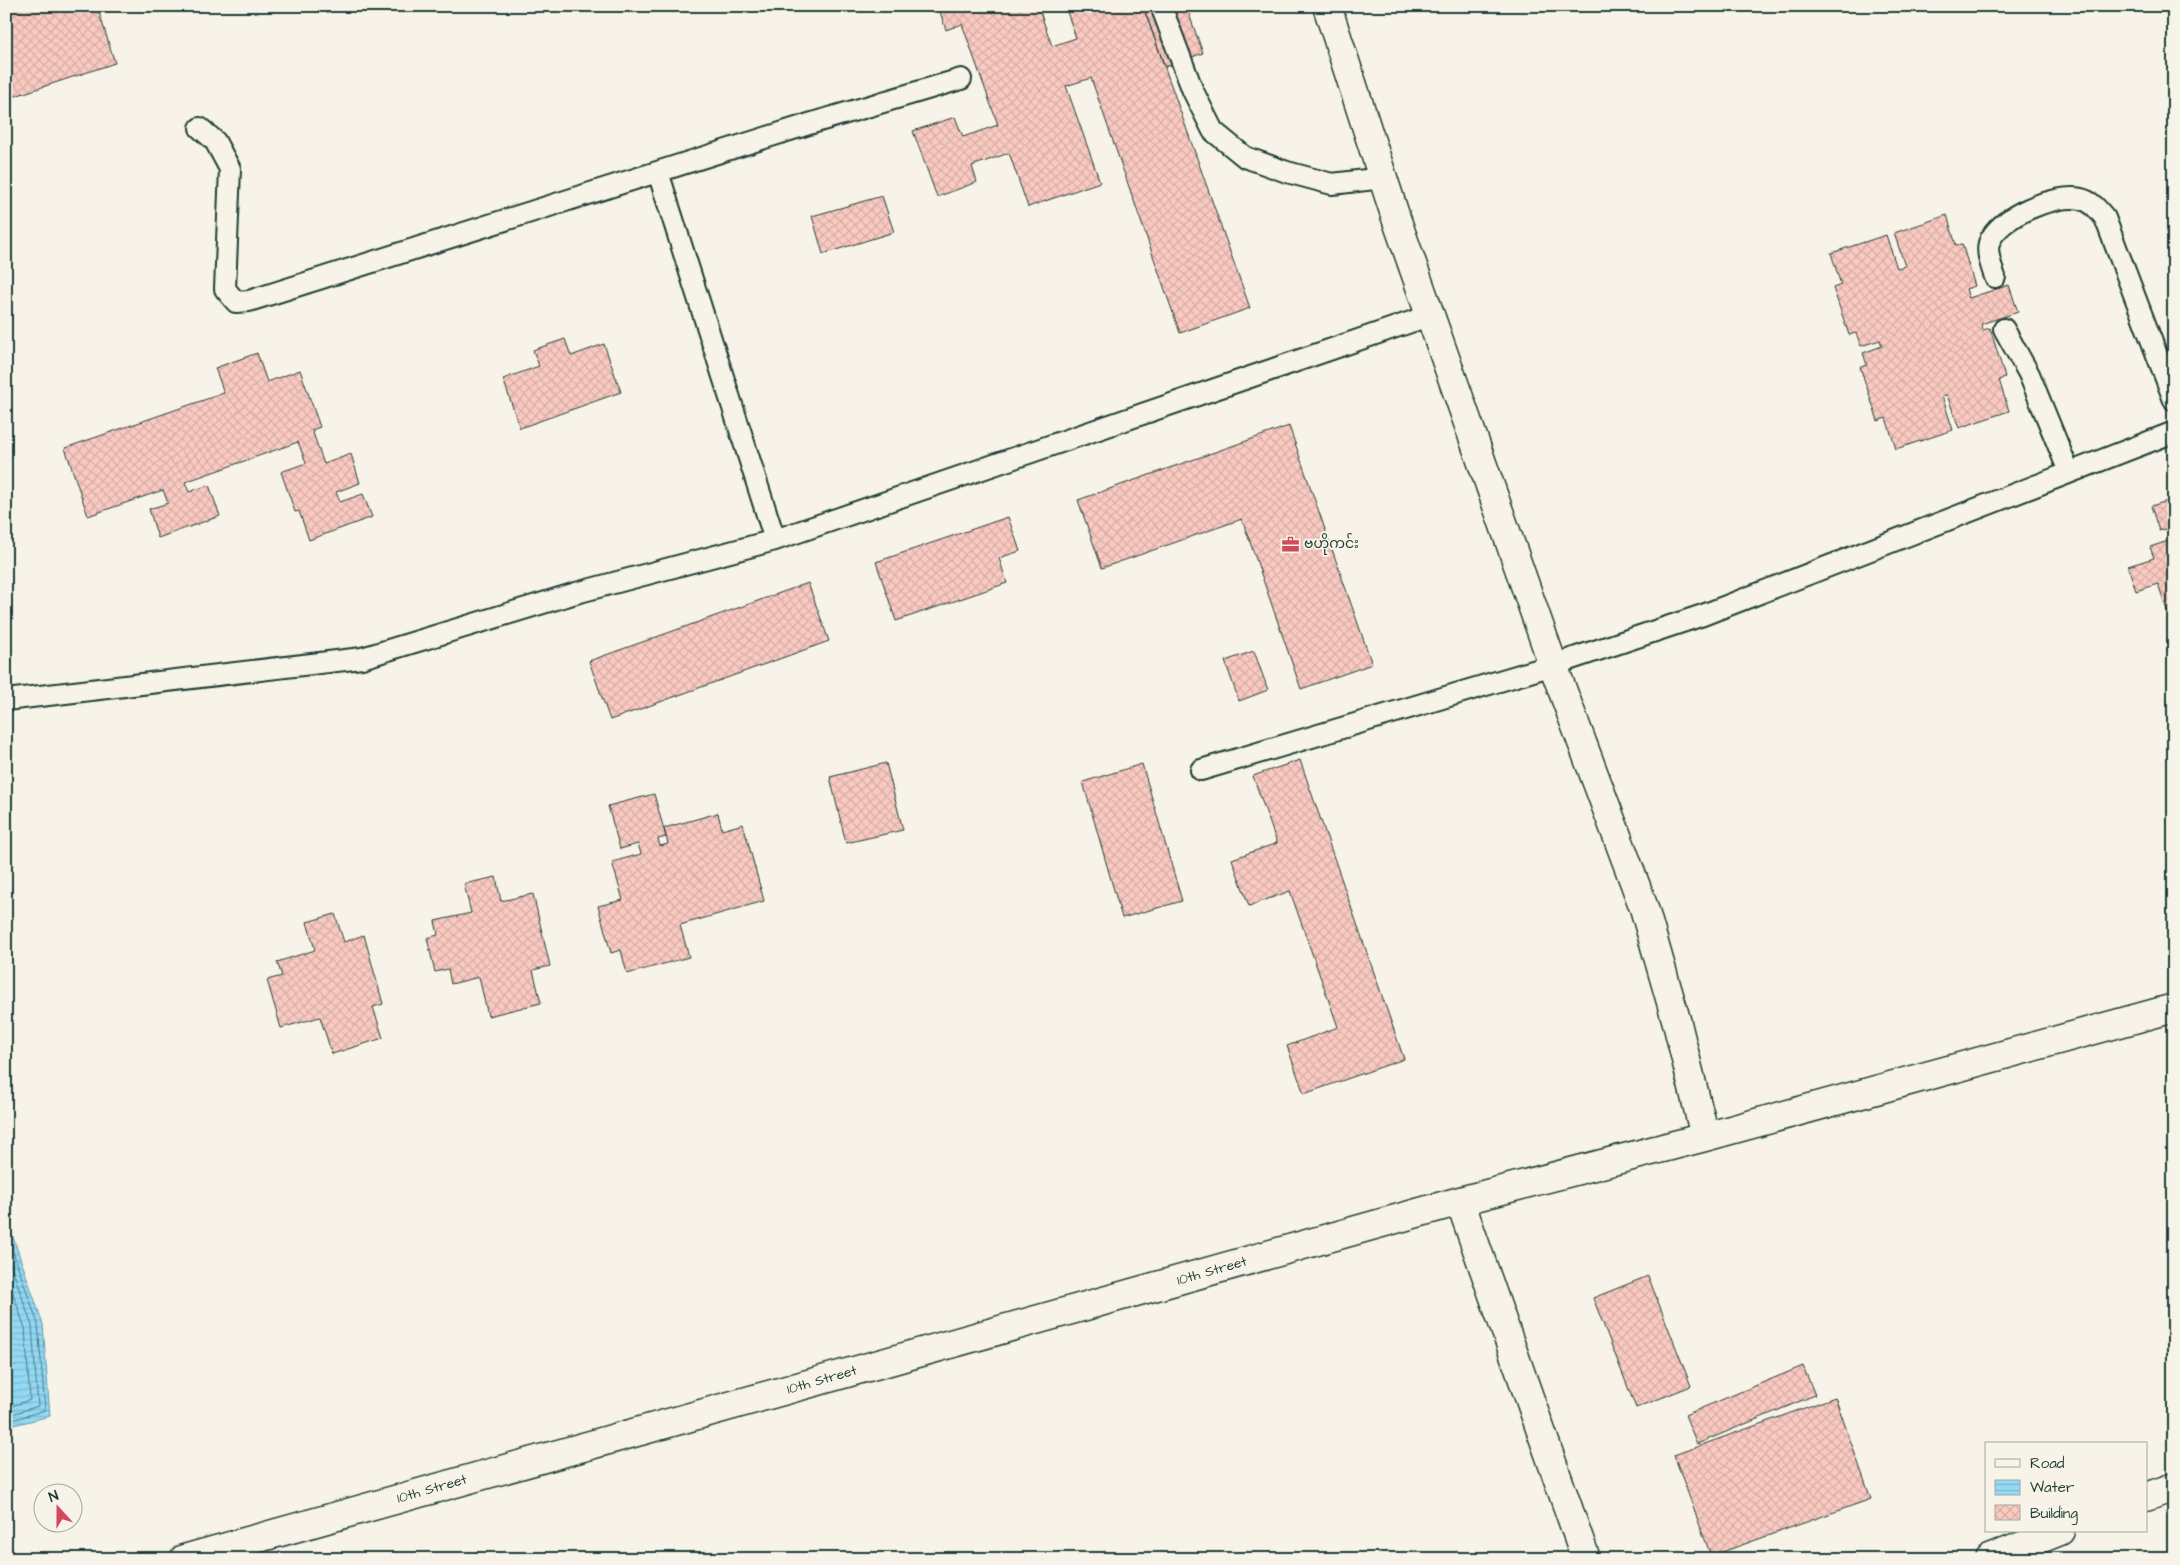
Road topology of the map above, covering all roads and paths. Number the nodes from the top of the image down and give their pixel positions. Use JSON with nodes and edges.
{"nodes":[{"id":1,"x":1161,"y":6,"type":"edge"},
{"id":2,"x":1327,"y":6,"type":"edge"},
{"id":3,"x":961,"y":79,"type":"dead end"},
{"id":4,"x":200,"y":128,"type":"dead end"},
{"id":5,"x":658,"y":172,"type":"junction"},
{"id":6,"x":1383,"y":178,"type":"junction"},
{"id":7,"x":1995,"y":277,"type":"dead end"},
{"id":8,"x":1431,"y":315,"type":"junction"},
{"id":9,"x":2004,"y":330,"type":"dead end"},
{"id":10,"x":2174,"y":400,"type":"edge"},
{"id":11,"x":2174,"y":432,"type":"edge"},
{"id":12,"x":2069,"y":472,"type":"junction"},
{"id":13,"x":775,"y":540,"type":"junction"},
{"id":14,"x":1553,"y":665,"type":"junction"},
{"id":15,"x":6,"y":700,"type":"edge"},
{"id":16,"x":1201,"y":770,"type":"dead end"},
{"id":17,"x":2174,"y":1008,"type":"edge"},
{"id":18,"x":1705,"y":1137,"type":"junction"},
{"id":19,"x":1460,"y":1201,"type":"junction"},
{"id":20,"x":2174,"y":1487,"type":"edge"},
{"id":21,"x":2148,"y":1496,"type":"edge"},
{"id":22,"x":2057,"y":1532,"type":"edge"},
{"id":23,"x":184,"y":1559,"type":"edge"},
{"id":24,"x":1586,"y":1559,"type":"edge"},
{"id":25,"x":1989,"y":1559,"type":"edge"}],
"edges":[{"from":1,"to":6,"type":"lane"},
{"from":2,"to":6,"type":"street"},
{"from":3,"to":5,"type":"lane"},
{"from":4,"to":5,"type":"lane"},
{"from":5,"to":13,"type":"lane"},
{"from":6,"to":8,"type":"street"},
{"from":7,"to":10,"type":"lane"},
{"from":8,"to":13,"type":"lane"},
{"from":8,"to":14,"type":"street"},
{"from":9,"to":12,"type":"lane"},
{"from":11,"to":12,"type":"lane"},
{"from":12,"to":14,"type":"lane"},
{"from":13,"to":15,"type":"lane"},
{"from":14,"to":16,"type":"lane"},
{"from":14,"to":18,"type":"street"},
{"from":17,"to":18,"type":"street","name":"10th Street"},
{"from":18,"to":19,"type":"street","name":"10th Street"},
{"from":19,"to":23,"type":"street","name":"10th Street"},
{"from":19,"to":24,"type":"street"},
{"from":20,"to":21,"type":"street"},
{"from":22,"to":25,"type":"street"}]}
